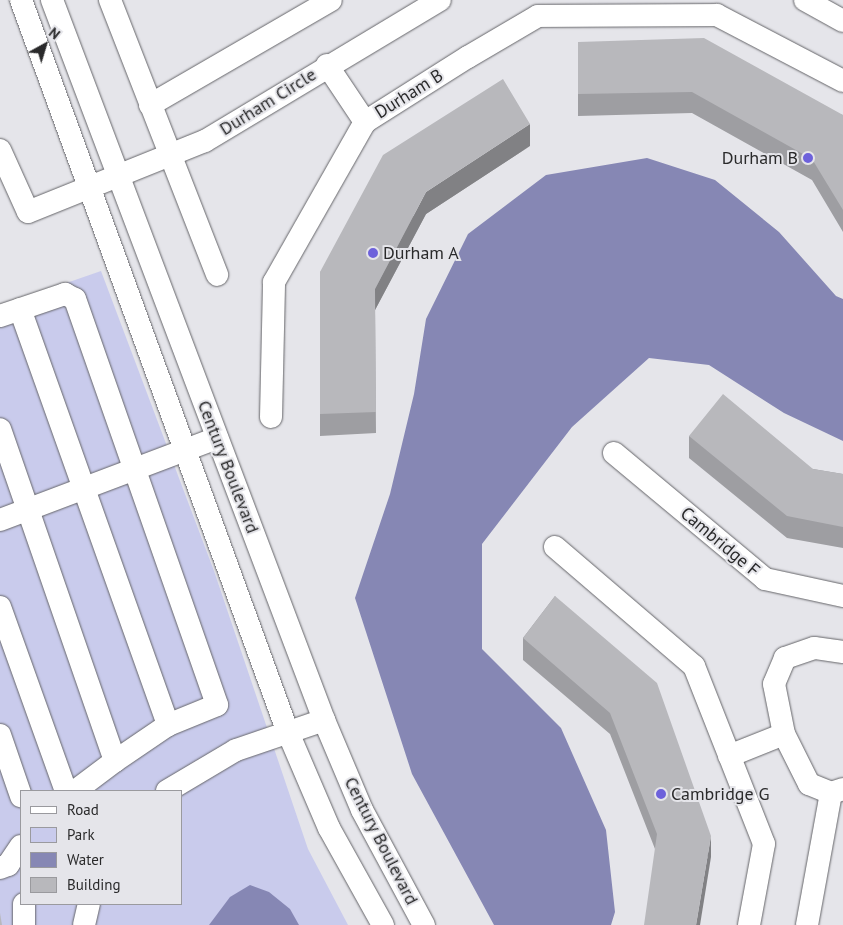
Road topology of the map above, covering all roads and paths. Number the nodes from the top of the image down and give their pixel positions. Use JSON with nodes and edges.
{"nodes":[{"id":1,"x":22,"y":0,"type":"edge"},
{"id":2,"x":52,"y":0,"type":"edge"},
{"id":3,"x":110,"y":0,"type":"edge"},
{"id":4,"x":331,"y":0,"type":"edge"},
{"id":5,"x":440,"y":0,"type":"edge"},
{"id":6,"x":806,"y":0,"type":"edge"},
{"id":7,"x":843,"y":21,"type":"edge"},
{"id":8,"x":327,"y":65,"type":"junction"},
{"id":9,"x":843,"y":81,"type":"edge"},
{"id":10,"x":150,"y":104,"type":"junction"},
{"id":11,"x":366,"y":122,"type":"junction"},
{"id":12,"x":0,"y":150,"type":"edge"},
{"id":13,"x":174,"y":157,"type":"junction"},
{"id":14,"x":118,"y":178,"type":"junction"},
{"id":15,"x":88,"y":189,"type":"junction"},
{"id":16,"x":216,"y":275,"type":"dead end"},
{"id":17,"x":10,"y":312,"type":"edge"},
{"id":18,"x":271,"y":417,"type":"dead end"},
{"id":19,"x":0,"y":429,"type":"edge"},
{"id":20,"x":217,"y":438,"type":"junction"},
{"id":21,"x":184,"y":451,"type":"junction"},
{"id":22,"x":614,"y":453,"type":"dead end"},
{"id":23,"x":135,"y":470,"type":"junction"},
{"id":24,"x":85,"y":490,"type":"junction"},
{"id":25,"x":28,"y":510,"type":"junction"},
{"id":26,"x":0,"y":520,"type":"edge"},
{"id":27,"x":555,"y":547,"type":"dead end"},
{"id":28,"x":843,"y":596,"type":"edge"},
{"id":29,"x":0,"y":608,"type":"edge"},
{"id":30,"x":843,"y":652,"type":"edge"},
{"id":31,"x":324,"y":720,"type":"junction"},
{"id":32,"x":168,"y":725,"type":"junction"},
{"id":33,"x":287,"y":730,"type":"junction"},
{"id":34,"x":784,"y":734,"type":"junction"},
{"id":35,"x":0,"y":735,"type":"edge"},
{"id":36,"x":729,"y":756,"type":"junction"},
{"id":37,"x":115,"y":760,"type":"junction"},
{"id":38,"x":66,"y":790,"type":"edge"},
{"id":39,"x":76,"y":790,"type":"edge"},
{"id":40,"x":168,"y":790,"type":"edge"},
{"id":41,"x":837,"y":791,"type":"edge"},
{"id":42,"x":20,"y":793,"type":"edge"},
{"id":43,"x":20,"y":847,"type":"edge"},
{"id":44,"x":0,"y":868,"type":"edge"},
{"id":45,"x":24,"y":905,"type":"edge"},
{"id":46,"x":90,"y":905,"type":"edge"},
{"id":47,"x":24,"y":925,"type":"edge"},
{"id":48,"x":84,"y":925,"type":"edge"},
{"id":49,"x":383,"y":925,"type":"edge"},
{"id":50,"x":424,"y":925,"type":"edge"},
{"id":51,"x":749,"y":925,"type":"edge"},
{"id":52,"x":808,"y":925,"type":"edge"}],
"edges":[{"from":1,"to":15,"type":"street","name":"Century Boulevard"},
{"from":2,"to":14,"type":"street","name":"Century Boulevard"},
{"from":3,"to":10,"type":"street"},
{"from":4,"to":10,"type":"street"},
{"from":5,"to":8,"type":"street","name":"Durham Circle"},
{"from":6,"to":7,"type":"street"},
{"from":8,"to":11,"type":"street"},
{"from":8,"to":13,"type":"street","name":"Durham Circle"},
{"from":9,"to":11,"type":"street","name":"Durham B"},
{"from":10,"to":13,"type":"street"},
{"from":11,"to":18,"type":"street"},
{"from":12,"to":15,"type":"street","name":"Durham Circle"},
{"from":13,"to":14,"type":"street","name":"Durham Circle"},
{"from":13,"to":16,"type":"street"},
{"from":14,"to":15,"type":"street","name":"Durham Circle"},
{"from":14,"to":20,"type":"street","name":"Century Boulevard"},
{"from":15,"to":21,"type":"street","name":"Century Boulevard"},
{"from":17,"to":23,"type":"street"},
{"from":17,"to":24,"type":"street"},
{"from":19,"to":25,"type":"street"},
{"from":20,"to":21,"type":"street"},
{"from":20,"to":31,"type":"street","name":"Century Boulevard"},
{"from":21,"to":23,"type":"street"},
{"from":21,"to":33,"type":"street","name":"Century Boulevard"},
{"from":22,"to":28,"type":"street","name":"Cambridge F"},
{"from":23,"to":24,"type":"street"},
{"from":23,"to":32,"type":"street"},
{"from":24,"to":25,"type":"street"},
{"from":24,"to":32,"type":"street"},
{"from":25,"to":26,"type":"street"},
{"from":25,"to":37,"type":"street"},
{"from":27,"to":36,"type":"street"},
{"from":29,"to":38,"type":"street"},
{"from":30,"to":34,"type":"street"},
{"from":31,"to":33,"type":"street"},
{"from":31,"to":50,"type":"street","name":"Century Boulevard"},
{"from":32,"to":37,"type":"street"},
{"from":33,"to":40,"type":"street"},
{"from":33,"to":49,"type":"street","name":"Century Boulevard"},
{"from":34,"to":36,"type":"street"},
{"from":34,"to":41,"type":"street"},
{"from":35,"to":42,"type":"street"},
{"from":36,"to":51,"type":"street"},
{"from":37,"to":39,"type":"street"},
{"from":41,"to":52,"type":"street"},
{"from":43,"to":44,"type":"street"},
{"from":45,"to":47,"type":"street"},
{"from":46,"to":48,"type":"street"}]}
